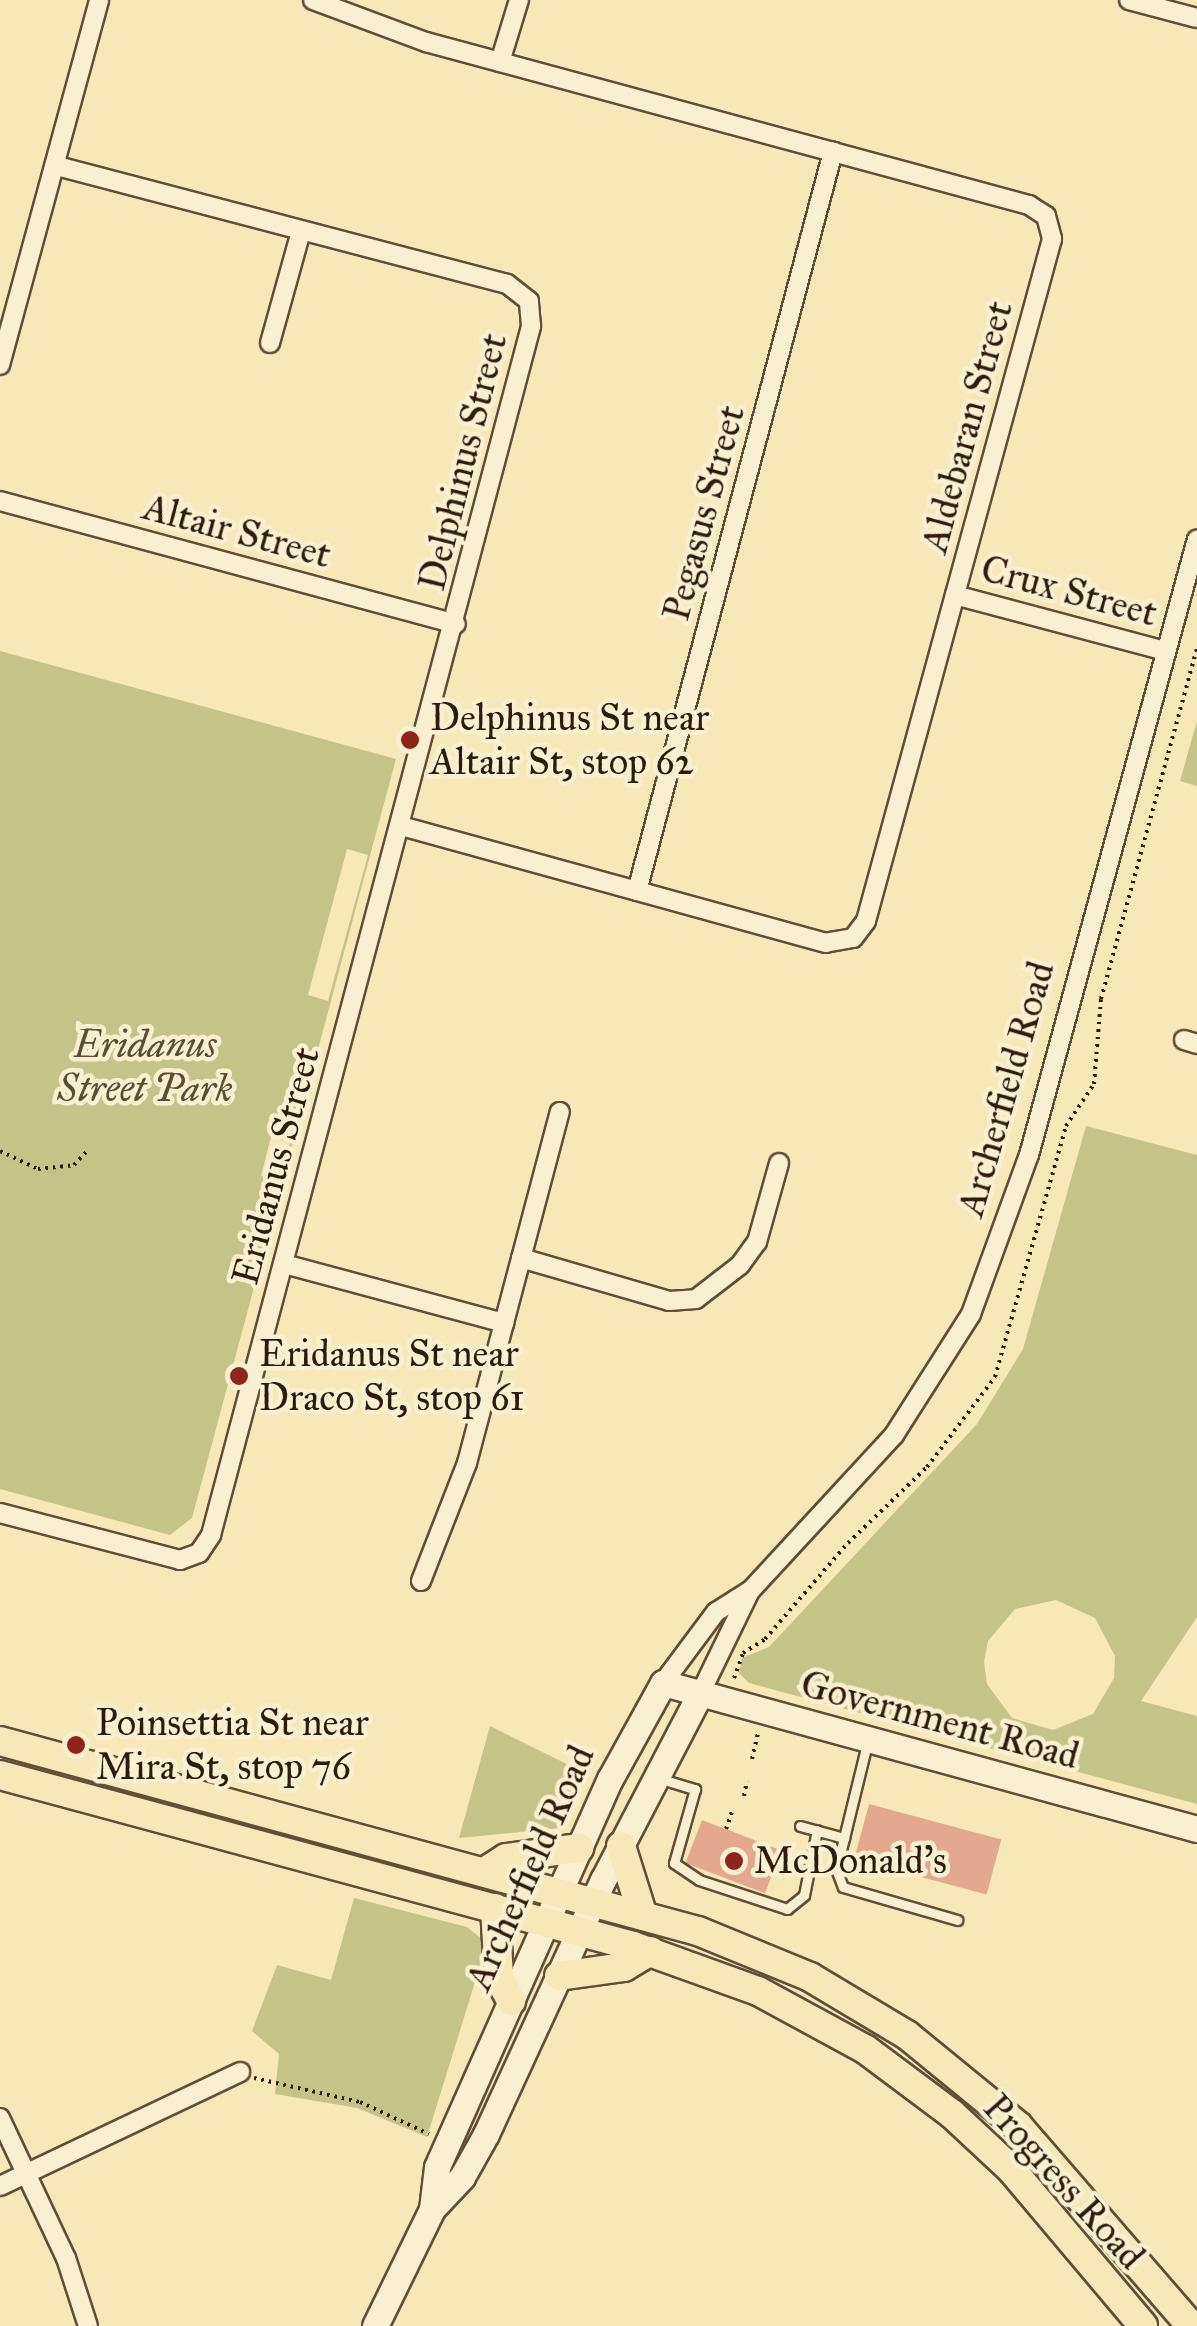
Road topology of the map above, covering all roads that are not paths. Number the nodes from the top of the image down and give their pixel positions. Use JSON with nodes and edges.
{"nodes":[{"id":1,"x":99,"y":0,"type":"edge"},
{"id":2,"x":314,"y":0,"type":"edge"},
{"id":3,"x":518,"y":0,"type":"edge"},
{"id":4,"x":1129,"y":0,"type":"edge"},
{"id":5,"x":1197,"y":18,"type":"edge"},
{"id":6,"x":500,"y":62,"type":"junction"},
{"id":7,"x":833,"y":152,"type":"junction"},
{"id":8,"x":55,"y":165,"type":"junction"},
{"id":9,"x":301,"y":231,"type":"junction"},
{"id":10,"x":270,"y":342,"type":"dead end"},
{"id":11,"x":0,"y":365,"type":"edge"},
{"id":12,"x":0,"y":501,"type":"edge"},
{"id":13,"x":1197,"y":538,"type":"edge"},
{"id":14,"x":955,"y":594,"type":"junction"},
{"id":15,"x":456,"y":624,"type":"junction"},
{"id":16,"x":1166,"y":650,"type":"junction"},
{"id":17,"x":400,"y":826,"type":"junction"},
{"id":18,"x":637,"y":891,"type":"junction"},
{"id":19,"x":560,"y":1112,"type":"dead end"},
{"id":20,"x":779,"y":1163,"type":"dead end"},
{"id":21,"x":521,"y":1258,"type":"junction"},
{"id":22,"x":284,"y":1264,"type":"junction"},
{"id":23,"x":504,"y":1323,"type":"junction"},
{"id":24,"x":0,"y":1513,"type":"edge"},
{"id":25,"x":421,"y":1582,"type":"dead end"},
{"id":26,"x":750,"y":1590,"type":"junction"},
{"id":27,"x":663,"y":1684,"type":"junction"},
{"id":28,"x":700,"y":1694,"type":"junction"},
{"id":29,"x":869,"y":1738,"type":"junction"},
{"id":30,"x":0,"y":1741,"type":"edge"},
{"id":31,"x":0,"y":1775,"type":"edge"},
{"id":32,"x":656,"y":1777,"type":"junction"},
{"id":33,"x":800,"y":1826,"type":"dead end"},
{"id":34,"x":1197,"y":1828,"type":"edge"},
{"id":35,"x":817,"y":1830,"type":"junction"},
{"id":36,"x":844,"y":1838,"type":"junction"},
{"id":37,"x":620,"y":1846,"type":"junction"},
{"id":38,"x":579,"y":1848,"type":"junction"},
{"id":39,"x":486,"y":1872,"type":"junction"},
{"id":40,"x":558,"y":1892,"type":"junction"},
{"id":41,"x":592,"y":1902,"type":"junction"},
{"id":42,"x":495,"y":1908,"type":"junction"},
{"id":43,"x":643,"y":1916,"type":"junction"},
{"id":44,"x":956,"y":1920,"type":"dead end"},
{"id":45,"x":546,"y":1922,"type":"junction"},
{"id":46,"x":579,"y":1932,"type":"junction"},
{"id":47,"x":651,"y":1951,"type":"junction"},
{"id":48,"x":559,"y":1976,"type":"junction"},
{"id":49,"x":511,"y":2001,"type":"junction"},
{"id":50,"x":240,"y":2072,"type":"road end"},
{"id":51,"x":0,"y":2118,"type":"edge"},
{"id":52,"x":29,"y":2172,"type":"junction"},
{"id":53,"x":0,"y":2186,"type":"edge"},
{"id":54,"x":432,"y":2210,"type":"junction"},
{"id":55,"x":88,"y":2326,"type":"edge"},
{"id":56,"x":374,"y":2326,"type":"edge"},
{"id":57,"x":1143,"y":2326,"type":"edge"},
{"id":58,"x":1191,"y":2326,"type":"edge"}],
"edges":[{"from":1,"to":8,"type":"street"},
{"from":2,"to":6,"type":"street","name":"Aldebaran Street"},
{"from":3,"to":6,"type":"street"},
{"from":4,"to":5,"type":"street"},
{"from":6,"to":7,"type":"street","name":"Aldebaran Street"},
{"from":7,"to":14,"type":"street","name":"Aldebaran Street"},
{"from":7,"to":18,"type":"street","name":"Pegasus Street"},
{"from":8,"to":9,"type":"street","name":"Delphinus Street"},
{"from":8,"to":11,"type":"street"},
{"from":9,"to":10,"type":"street"},
{"from":9,"to":15,"type":"street","name":"Delphinus Street"},
{"from":12,"to":15,"type":"street","name":"Altair Street"},
{"from":13,"to":16,"type":"street","name":"Archerfield Road"},
{"from":14,"to":16,"type":"street","name":"Crux Street"},
{"from":14,"to":18,"type":"street","name":"Aldebaran Street"},
{"from":15,"to":17,"type":"street","name":"Delphinus Street"},
{"from":16,"to":26,"type":"street","name":"Archerfield Road"},
{"from":17,"to":18,"type":"street","name":"Aldebaran Street"},
{"from":17,"to":22,"type":"street","name":"Eridanus Street"},
{"from":19,"to":21,"type":"street"},
{"from":20,"to":21,"type":"street"},
{"from":21,"to":23,"type":"street"},
{"from":22,"to":23,"type":"street"},
{"from":22,"to":24,"type":"street","name":"Eridanus Street"},
{"from":23,"to":25,"type":"street"},
{"from":26,"to":27,"type":"street","name":"Archerfield Road"},
{"from":26,"to":28,"type":"street","name":"Archerfield Road"},
{"from":27,"to":28,"type":"street","name":"Government Road"},
{"from":27,"to":38,"type":"street","name":"Archerfield Road"},
{"from":28,"to":29,"type":"street","name":"Government Road"},
{"from":28,"to":32,"type":"street","name":"Archerfield Road"},
{"from":29,"to":34,"type":"street","name":"Government Road"},
{"from":29,"to":36,"type":"lane"},
{"from":30,"to":39,"type":"main road","name":"Progress Road"},
{"from":31,"to":42,"type":"main road","name":"Progress Road"},
{"from":32,"to":35,"type":"lane"},
{"from":32,"to":37,"type":"street","name":"Archerfield Road"},
{"from":33,"to":35,"type":"lane"},
{"from":35,"to":36,"type":"lane"},
{"from":36,"to":44,"type":"lane"},
{"from":37,"to":41,"type":"street","name":"Archerfield Road"},
{"from":37,"to":43,"type":"main road"},
{"from":38,"to":39,"type":"main road"},
{"from":38,"to":40,"type":"street","name":"Archerfield Road"},
{"from":39,"to":40,"type":"main road","name":"Progress Road"},
{"from":40,"to":41,"type":"main road","name":"Progress Road"},
{"from":40,"to":45,"type":"street","name":"Archerfield Road"},
{"from":41,"to":43,"type":"main road","name":"Progress Road"},
{"from":41,"to":46,"type":"street","name":"Archerfield Road"},
{"from":42,"to":45,"type":"main road","name":"Progress Road"},
{"from":42,"to":49,"type":"main road"},
{"from":43,"to":58,"type":"main road","name":"Progress Road"},
{"from":45,"to":46,"type":"main road","name":"Progress Road"},
{"from":45,"to":49,"type":"street","name":"Archerfield Road"},
{"from":46,"to":47,"type":"main road","name":"Progress Road"},
{"from":46,"to":48,"type":"street","name":"Archerfield Road"},
{"from":47,"to":48,"type":"main road"},
{"from":47,"to":57,"type":"main road","name":"Progress Road"},
{"from":48,"to":54,"type":"street","name":"Archerfield Road"},
{"from":49,"to":54,"type":"street","name":"Archerfield Road"},
{"from":50,"to":52,"type":"street"},
{"from":51,"to":52,"type":"street"},
{"from":52,"to":53,"type":"street"},
{"from":52,"to":55,"type":"street"},
{"from":54,"to":56,"type":"street","name":"Archerfield Road"}]}
